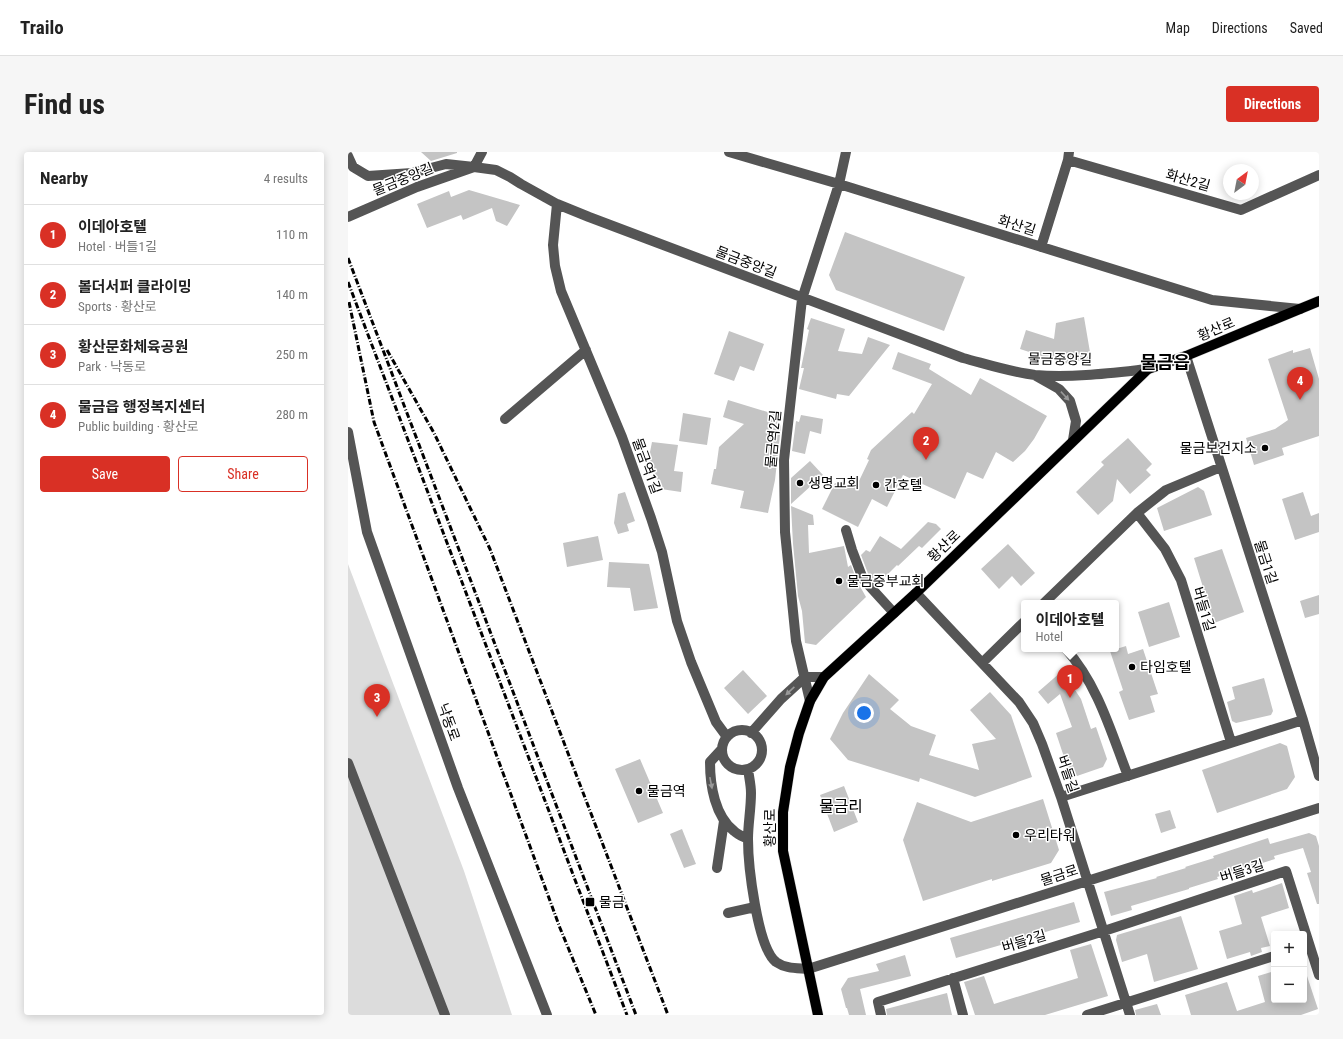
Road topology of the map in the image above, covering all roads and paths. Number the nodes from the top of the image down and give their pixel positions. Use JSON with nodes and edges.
{"nodes":[{"id":1,"x":482,"y":152,"type":"edge"},
{"id":2,"x":729,"y":152,"type":"edge"},
{"id":3,"x":846,"y":152,"type":"edge"},
{"id":4,"x":348,"y":156,"type":"edge"},
{"id":5,"x":1068,"y":156,"type":"edge"},
{"id":6,"x":474,"y":166,"type":"junction"},
{"id":7,"x":1319,"y":175,"type":"edge"},
{"id":8,"x":839,"y":184,"type":"junction"},
{"id":9,"x":557,"y":204,"type":"junction"},
{"id":10,"x":348,"y":217,"type":"edge"},
{"id":11,"x":1041,"y":247,"type":"junction"},
{"id":12,"x":802,"y":298,"type":"junction"},
{"id":13,"x":1319,"y":301,"type":"edge"},
{"id":14,"x":1300,"y":309,"type":"junction"},
{"id":15,"x":586,"y":350,"type":"junction"},
{"id":16,"x":1186,"y":356,"type":"junction"},
{"id":17,"x":1148,"y":369,"type":"junction"},
{"id":18,"x":1033,"y":374,"type":"junction"},
{"id":19,"x":505,"y":419,"type":"dead end"},
{"id":20,"x":348,"y":432,"type":"edge"},
{"id":21,"x":1073,"y":440,"type":"junction"},
{"id":22,"x":1221,"y":467,"type":"junction"},
{"id":23,"x":1137,"y":513,"type":"junction"},
{"id":24,"x":846,"y":530,"type":"dead end"},
{"id":25,"x":916,"y":593,"type":"junction"},
{"id":26,"x":1047,"y":600,"type":"edge"},
{"id":27,"x":894,"y":613,"type":"junction"},
{"id":28,"x":1021,"y":625,"type":"edge"},
{"id":29,"x":1068,"y":652,"type":"edge"},
{"id":30,"x":982,"y":663,"type":"junction"},
{"id":31,"x":805,"y":677,"type":"junction"},
{"id":32,"x":824,"y":677,"type":"junction"},
{"id":33,"x":810,"y":701,"type":"junction"},
{"id":34,"x":1303,"y":720,"type":"junction"},
{"id":35,"x":751,"y":732,"type":"junction"},
{"id":36,"x":727,"y":737,"type":"junction"},
{"id":37,"x":1231,"y":742,"type":"junction"},
{"id":38,"x":722,"y":749,"type":"junction"},
{"id":39,"x":348,"y":763,"type":"edge"},
{"id":40,"x":748,"y":769,"type":"junction"},
{"id":41,"x":1128,"y":776,"type":"junction"},
{"id":42,"x":1319,"y":776,"type":"edge"},
{"id":43,"x":1061,"y":797,"type":"junction"},
{"id":44,"x":1319,"y":808,"type":"edge"},
{"id":45,"x":724,"y":821,"type":"junction"},
{"id":46,"x":748,"y":839,"type":"junction"},
{"id":47,"x":717,"y":868,"type":"dead end"},
{"id":48,"x":1088,"y":881,"type":"junction"},
{"id":49,"x":755,"y":907,"type":"junction"},
{"id":50,"x":728,"y":913,"type":"dead end"},
{"id":51,"x":1104,"y":931,"type":"junction"},
{"id":52,"x":1303,"y":931,"type":"edge"},
{"id":53,"x":1307,"y":946,"type":"edge"},
{"id":54,"x":1271,"y":957,"type":"edge"},
{"id":55,"x":808,"y":969,"type":"junction"},
{"id":56,"x":1319,"y":975,"type":"edge"},
{"id":57,"x":953,"y":978,"type":"junction"},
{"id":58,"x":1126,"y":1003,"type":"junction"},
{"id":59,"x":445,"y":1015,"type":"edge"},
{"id":60,"x":547,"y":1015,"type":"edge"},
{"id":61,"x":818,"y":1015,"type":"edge"},
{"id":62,"x":881,"y":1015,"type":"edge"},
{"id":63,"x":963,"y":1015,"type":"edge"},
{"id":64,"x":1086,"y":1015,"type":"edge"},
{"id":65,"x":1130,"y":1015,"type":"edge"}],
"edges":[{"from":1,"to":6,"type":"street"},
{"from":2,"to":8,"type":"street","name":"화산길"},
{"from":3,"to":8,"type":"street","name":"물금역2길"},
{"from":4,"to":6,"type":"street"},
{"from":5,"to":7,"type":"street","name":"화산2길"},
{"from":5,"to":11,"type":"street"},
{"from":6,"to":9,"type":"street","name":"물금중앙길"},
{"from":6,"to":10,"type":"street","name":"물금중앙길"},
{"from":8,"to":11,"type":"street","name":"화산길"},
{"from":8,"to":12,"type":"street","name":"물금역2길"},
{"from":9,"to":12,"type":"street","name":"물금중앙길"},
{"from":9,"to":15,"type":"street","name":"물금역1길"},
{"from":11,"to":14,"type":"street","name":"화산길"},
{"from":12,"to":18,"type":"street","name":"물금중앙길"},
{"from":12,"to":31,"type":"street","name":"물금역2길"},
{"from":13,"to":14,"type":"main road","name":"황산로"},
{"from":14,"to":16,"type":"main road","name":"황산로"},
{"from":15,"to":19,"type":"street"},
{"from":15,"to":36,"type":"street","name":"물금역1길"},
{"from":16,"to":17,"type":"main road","name":"황산로"},
{"from":16,"to":22,"type":"street","name":"물금1길"},
{"from":17,"to":18,"type":"street","name":"물금중앙길"},
{"from":17,"to":21,"type":"main road","name":"황산로"},
{"from":18,"to":21,"type":"street","one_way":true},
{"from":20,"to":60,"type":"street","name":"낙동로"},
{"from":21,"to":25,"type":"main road","name":"황산로"},
{"from":22,"to":23,"type":"street"},
{"from":22,"to":34,"type":"street","name":"물금1길"},
{"from":23,"to":26,"type":"street"},
{"from":23,"to":37,"type":"street","name":"버들1길"},
{"from":24,"to":27,"type":"street"},
{"from":25,"to":27,"type":"main road","name":"황산로"},
{"from":25,"to":30,"type":"street","name":"버들길"},
{"from":27,"to":32,"type":"main road","name":"황산로"},
{"from":28,"to":30,"type":"street"},
{"from":29,"to":41,"type":"street"},
{"from":30,"to":43,"type":"street","name":"버들길"},
{"from":31,"to":32,"type":"street"},
{"from":31,"to":33,"type":"street","name":"물금역2길"},
{"from":31,"to":35,"type":"street","one_way":true},
{"from":32,"to":33,"type":"main road","name":"황산로"},
{"from":33,"to":55,"type":"main road","name":"황산로"},
{"from":34,"to":37,"type":"street"},
{"from":34,"to":42,"type":"street","name":"물금1길"},
{"from":35,"to":36,"type":"street"},
{"from":35,"to":40,"type":"street"},
{"from":36,"to":38,"type":"street"},
{"from":37,"to":41,"type":"street"},
{"from":38,"to":40,"type":"street"},
{"from":38,"to":45,"type":"street","one_way":true},
{"from":39,"to":59,"type":"street"},
{"from":40,"to":46,"type":"street"},
{"from":41,"to":43,"type":"street"},
{"from":43,"to":48,"type":"street","name":"버들길"},
{"from":44,"to":48,"type":"street","name":"물금로"},
{"from":45,"to":46,"type":"street"},
{"from":45,"to":47,"type":"street"},
{"from":46,"to":49,"type":"street"},
{"from":48,"to":51,"type":"street","name":"버들길"},
{"from":48,"to":55,"type":"street","name":"물금로"},
{"from":49,"to":50,"type":"street"},
{"from":49,"to":55,"type":"street"},
{"from":51,"to":52,"type":"street","name":"버들3길"},
{"from":51,"to":57,"type":"street","name":"버들2길"},
{"from":51,"to":58,"type":"street","name":"버들길"},
{"from":53,"to":56,"type":"street","name":"버들3길"},
{"from":54,"to":58,"type":"street"},
{"from":55,"to":61,"type":"main road","name":"황산로"},
{"from":57,"to":62,"type":"street","name":"버들2길"},
{"from":57,"to":63,"type":"street"},
{"from":58,"to":64,"type":"street"},
{"from":58,"to":65,"type":"street","name":"버들길"}]}
